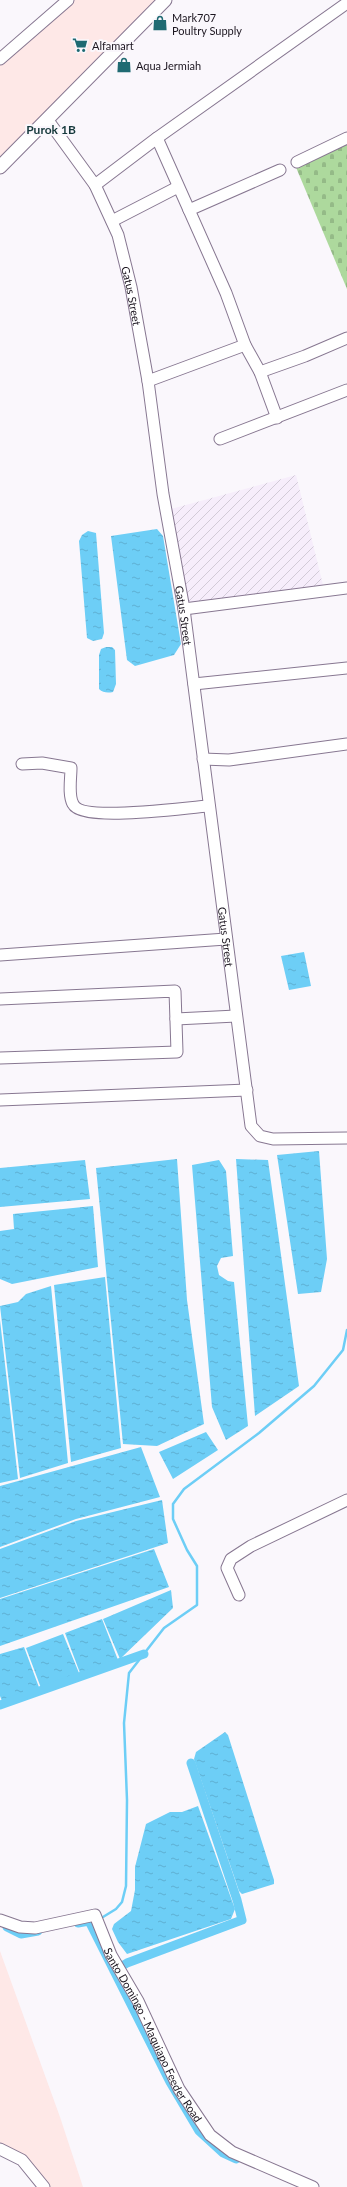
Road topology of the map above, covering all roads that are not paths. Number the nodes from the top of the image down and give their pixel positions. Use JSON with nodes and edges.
{"nodes":[{"id":1,"x":68,"y":0,"type":"edge"},
{"id":2,"x":165,"y":0,"type":"edge"},
{"id":3,"x":347,"y":2,"type":"edge"},
{"id":4,"x":0,"y":57,"type":"edge"},
{"id":5,"x":47,"y":119,"type":"junction"},
{"id":6,"x":157,"y":138,"type":"junction"},
{"id":7,"x":347,"y":138,"type":"edge"},
{"id":8,"x":297,"y":162,"type":"dead end"},
{"id":9,"x":0,"y":167,"type":"edge"},
{"id":10,"x":280,"y":170,"type":"dead end"},
{"id":11,"x":95,"y":185,"type":"junction"},
{"id":12,"x":178,"y":187,"type":"junction"},
{"id":13,"x":189,"y":210,"type":"junction"},
{"id":14,"x":112,"y":221,"type":"junction"},
{"id":15,"x":347,"y":338,"type":"edge"},
{"id":16,"x":245,"y":345,"type":"junction"},
{"id":17,"x":260,"y":372,"type":"junction"},
{"id":18,"x":148,"y":381,"type":"junction"},
{"id":19,"x":347,"y":390,"type":"edge"},
{"id":20,"x":277,"y":418,"type":"junction"},
{"id":21,"x":220,"y":439,"type":"dead end"},
{"id":22,"x":347,"y":588,"type":"edge"},
{"id":23,"x":184,"y":609,"type":"junction"},
{"id":24,"x":347,"y":668,"type":"edge"},
{"id":25,"x":194,"y":684,"type":"junction"},
{"id":26,"x":347,"y":744,"type":"edge"},
{"id":27,"x":203,"y":759,"type":"junction"},
{"id":28,"x":22,"y":764,"type":"dead end"},
{"id":29,"x":209,"y":806,"type":"junction"},
{"id":30,"x":226,"y":939,"type":"junction"},
{"id":31,"x":0,"y":955,"type":"edge"},
{"id":32,"x":0,"y":999,"type":"edge"},
{"id":33,"x":236,"y":1016,"type":"junction"},
{"id":34,"x":176,"y":1019,"type":"junction"},
{"id":35,"x":0,"y":1058,"type":"edge"},
{"id":36,"x":247,"y":1090,"type":"junction"},
{"id":37,"x":0,"y":1100,"type":"edge"},
{"id":38,"x":347,"y":1138,"type":"edge"},
{"id":39,"x":347,"y":1500,"type":"edge"},
{"id":40,"x":239,"y":1595,"type":"dead end"},
{"id":41,"x":0,"y":1920,"type":"edge"},
{"id":42,"x":0,"y":2149,"type":"edge"},
{"id":43,"x":44,"y":2187,"type":"edge"},
{"id":44,"x":313,"y":2187,"type":"edge"}],
"edges":[{"from":1,"to":4,"type":"street"},
{"from":2,"to":5,"type":"main road"},
{"from":3,"to":6,"type":"street"},
{"from":5,"to":9,"type":"main road"},
{"from":5,"to":11,"type":"street","name":"Gatus Street"},
{"from":6,"to":11,"type":"street"},
{"from":6,"to":12,"type":"street"},
{"from":7,"to":8,"type":"street"},
{"from":10,"to":13,"type":"street"},
{"from":11,"to":14,"type":"street","name":"Gatus Street"},
{"from":12,"to":13,"type":"street"},
{"from":12,"to":14,"type":"street"},
{"from":13,"to":16,"type":"street"},
{"from":14,"to":18,"type":"street","name":"Gatus Street"},
{"from":15,"to":17,"type":"street"},
{"from":16,"to":17,"type":"street"},
{"from":16,"to":18,"type":"street"},
{"from":17,"to":20,"type":"street"},
{"from":18,"to":23,"type":"street","name":"Gatus Street"},
{"from":19,"to":20,"type":"street"},
{"from":20,"to":21,"type":"street"},
{"from":22,"to":23,"type":"street"},
{"from":23,"to":25,"type":"street","name":"Gatus Street"},
{"from":24,"to":25,"type":"street"},
{"from":25,"to":27,"type":"street","name":"Gatus Street"},
{"from":26,"to":27,"type":"street"},
{"from":27,"to":29,"type":"street","name":"Gatus Street"},
{"from":28,"to":29,"type":"street"},
{"from":29,"to":30,"type":"street","name":"Gatus Street"},
{"from":30,"to":31,"type":"street"},
{"from":30,"to":33,"type":"street","name":"Gatus Street"},
{"from":32,"to":34,"type":"street"},
{"from":33,"to":34,"type":"street"},
{"from":33,"to":36,"type":"street","name":"Gatus Street"},
{"from":34,"to":35,"type":"street"},
{"from":36,"to":37,"type":"street"},
{"from":36,"to":38,"type":"street","name":"Gatus Street"},
{"from":39,"to":40,"type":"street"},
{"from":41,"to":44,"type":"street","name":"Santo Domingo - Maquiapo Feeder Road"},
{"from":42,"to":43,"type":"street"}]}
